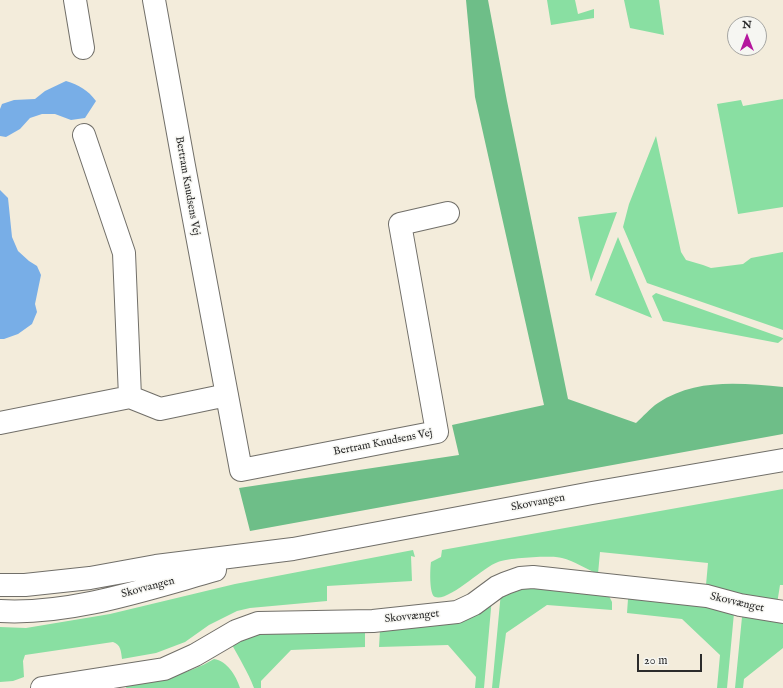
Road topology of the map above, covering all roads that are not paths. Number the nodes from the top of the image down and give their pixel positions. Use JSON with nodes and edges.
{"nodes":[{"id":1,"x":75,"y":0,"type":"edge"},
{"id":2,"x":154,"y":0,"type":"edge"},
{"id":3,"x":83,"y":48,"type":"dead end"},
{"id":4,"x":84,"y":135,"type":"dead end"},
{"id":5,"x":448,"y":213,"type":"dead end"},
{"id":6,"x":227,"y":395,"type":"junction"},
{"id":7,"x":130,"y":397,"type":"junction"},
{"id":8,"x":0,"y":423,"type":"edge"},
{"id":9,"x":783,"y":460,"type":"edge"},
{"id":10,"x":293,"y":549,"type":"junction"},
{"id":11,"x":0,"y":584,"type":"edge"},
{"id":12,"x":0,"y":610,"type":"edge"},
{"id":13,"x":783,"y":612,"type":"edge"},
{"id":14,"x":42,"y":688,"type":"edge"}],
"edges":[{"from":1,"to":3,"type":"street"},
{"from":2,"to":6,"type":"street","name":"Bertram Knudsens Vej"},
{"from":4,"to":7,"type":"street"},
{"from":5,"to":6,"type":"street","name":"Bertram Knudsens Vej"},
{"from":6,"to":7,"type":"street"},
{"from":7,"to":8,"type":"street"},
{"from":9,"to":10,"type":"street","name":"Skovvangen"},
{"from":10,"to":11,"type":"street","name":"Skovvangen"},
{"from":10,"to":12,"type":"street","name":"Skovvangen"},
{"from":13,"to":14,"type":"street","name":"Skovvænget"}]}
